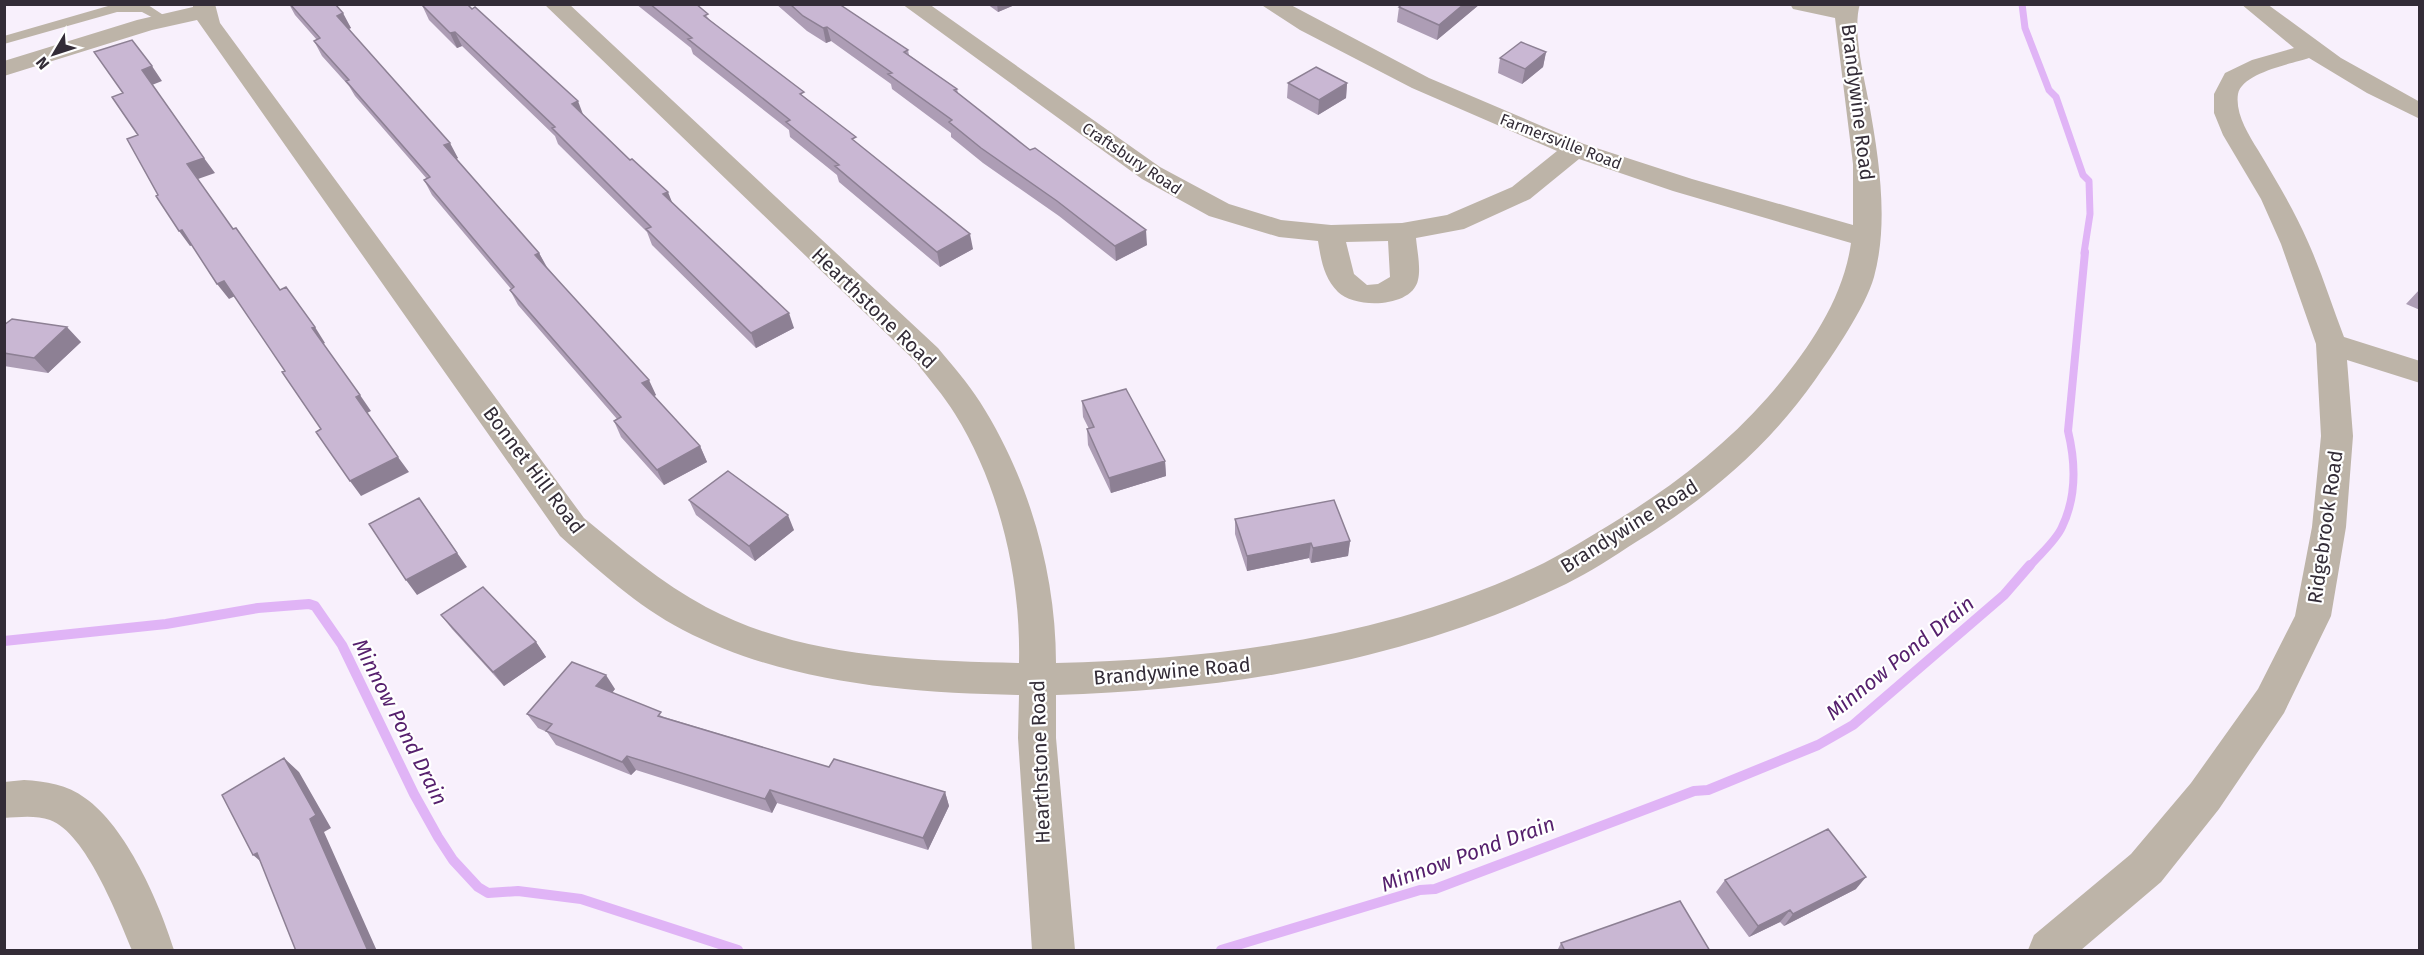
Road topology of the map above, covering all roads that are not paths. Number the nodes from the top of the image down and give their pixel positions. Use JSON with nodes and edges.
{"nodes":[{"id":1,"x":555,"y":4,"type":"edge"},
{"id":2,"x":913,"y":4,"type":"edge"},
{"id":3,"x":1271,"y":4,"type":"edge"},
{"id":4,"x":1802,"y":4,"type":"edge"},
{"id":5,"x":2252,"y":4,"type":"edge"},
{"id":6,"x":204,"y":8,"type":"edge"},
{"id":7,"x":1848,"y":9,"type":"edge"},
{"id":8,"x":165,"y":20,"type":"junction"},
{"id":9,"x":4,"y":40,"type":"edge"},
{"id":10,"x":2311,"y":50,"type":"junction"},
{"id":11,"x":4,"y":69,"type":"edge"},
{"id":12,"x":2420,"y":112,"type":"edge"},
{"id":13,"x":1575,"y":149,"type":"junction"},
{"id":14,"x":1402,"y":232,"type":"junction"},
{"id":15,"x":1331,"y":234,"type":"junction"},
{"id":16,"x":1866,"y":237,"type":"junction"},
{"id":17,"x":2331,"y":344,"type":"junction"},
{"id":18,"x":2420,"y":372,"type":"edge"},
{"id":19,"x":1037,"y":681,"type":"junction"},
{"id":20,"x":4,"y":800,"type":"edge"},
{"id":21,"x":153,"y":951,"type":"edge"},
{"id":22,"x":1053,"y":951,"type":"edge"},
{"id":23,"x":2049,"y":951,"type":"edge"}],
"edges":[{"from":1,"to":19,"type":"street","name":"Hearthstone Road"},
{"from":2,"to":15,"type":"street","name":"Craftsbury Road"},
{"from":3,"to":13,"type":"street","name":"Farmersville Road"},
{"from":4,"to":7,"type":"street"},
{"from":5,"to":10,"type":"street"},
{"from":6,"to":8,"type":"street"},
{"from":6,"to":19,"type":"street","name":"Bonnet Hill Road"},
{"from":7,"to":16,"type":"street","name":"Brandywine Road"},
{"from":8,"to":9,"type":"lane"},
{"from":8,"to":11,"type":"street"},
{"from":10,"to":12,"type":"street"},
{"from":10,"to":17,"type":"street","name":"Ridgebrook Road"},
{"from":13,"to":14,"type":"street","name":"Craftsbury Road"},
{"from":13,"to":16,"type":"street","name":"Farmersville Road"},
{"from":14,"to":15,"type":"street","name":"Craftsbury Road"},
{"from":14,"to":15,"type":"street"},
{"from":16,"to":19,"type":"street","name":"Brandywine Road"},
{"from":17,"to":18,"type":"street"},
{"from":17,"to":23,"type":"street","name":"Ridgebrook Road"},
{"from":19,"to":22,"type":"street","name":"Hearthstone Road"},
{"from":20,"to":21,"type":"street"}]}
